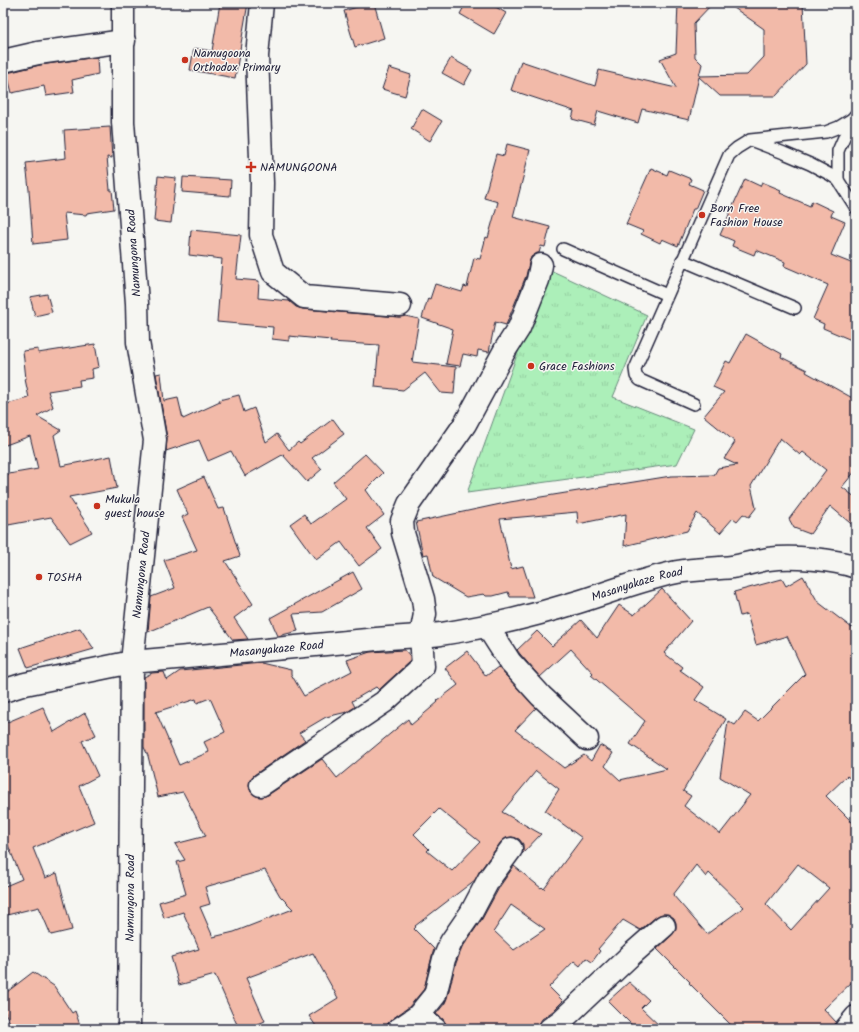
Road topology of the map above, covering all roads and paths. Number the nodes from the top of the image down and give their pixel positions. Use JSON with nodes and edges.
{"nodes":[{"id":1,"x":123,"y":3,"type":"edge"},
{"id":2,"x":262,"y":3,"type":"edge"},
{"id":3,"x":124,"y":41,"type":"junction"},
{"id":4,"x":3,"y":61,"type":"edge"},
{"id":5,"x":854,"y":116,"type":"edge"},
{"id":6,"x":750,"y":140,"type":"junction"},
{"id":7,"x":838,"y":180,"type":"junction"},
{"id":8,"x":856,"y":208,"type":"edge"},
{"id":9,"x":563,"y":249,"type":"dead end"},
{"id":10,"x":682,"y":260,"type":"junction"},
{"id":11,"x":541,"y":265,"type":"dead end"},
{"id":12,"x":667,"y":295,"type":"junction"},
{"id":13,"x":400,"y":305,"type":"dead end"},
{"id":14,"x":795,"y":308,"type":"dead end"},
{"id":15,"x":694,"y":404,"type":"dead end"},
{"id":16,"x":856,"y":567,"type":"edge"},
{"id":17,"x":487,"y":626,"type":"junction"},
{"id":18,"x":421,"y":635,"type":"junction"},
{"id":19,"x":132,"y":662,"type":"junction"},
{"id":20,"x":3,"y":691,"type":"edge"},
{"id":21,"x":587,"y":739,"type":"dead end"},
{"id":22,"x":261,"y":785,"type":"dead end"},
{"id":23,"x":511,"y":850,"type":"dead end"},
{"id":24,"x":664,"y":926,"type":"dead end"},
{"id":25,"x":418,"y":1016,"type":"junction"},
{"id":26,"x":856,"y":1017,"type":"edge"},
{"id":27,"x":560,"y":1026,"type":"edge"},
{"id":28,"x":129,"y":1029,"type":"edge"},
{"id":29,"x":400,"y":1029,"type":"edge"},
{"id":30,"x":435,"y":1029,"type":"edge"},
{"id":31,"x":846,"y":1029,"type":"edge"}],
"edges":[{"from":1,"to":3,"type":"street","name":"Namungona Road"},
{"from":2,"to":13,"type":"street"},
{"from":3,"to":4,"type":"street"},
{"from":3,"to":19,"type":"street","name":"Namungona Road"},
{"from":5,"to":6,"type":"lane"},
{"from":5,"to":7,"type":"lane"},
{"from":6,"to":7,"type":"lane"},
{"from":6,"to":10,"type":"lane"},
{"from":7,"to":8,"type":"lane"},
{"from":9,"to":12,"type":"lane"},
{"from":10,"to":12,"type":"lane"},
{"from":10,"to":14,"type":"lane"},
{"from":11,"to":18,"type":"street"},
{"from":12,"to":15,"type":"lane"},
{"from":16,"to":17,"type":"street","name":"Masanyakaze Road"},
{"from":17,"to":18,"type":"street","name":"Masanyakaze Road"},
{"from":17,"to":21,"type":"street"},
{"from":18,"to":19,"type":"street","name":"Masanyakaze Road"},
{"from":18,"to":22,"type":"street"},
{"from":19,"to":20,"type":"street","name":"Masanyakaze Road"},
{"from":19,"to":28,"type":"street","name":"Namungona Road"},
{"from":23,"to":25,"type":"street"},
{"from":24,"to":27,"type":"street"},
{"from":25,"to":29,"type":"street"},
{"from":25,"to":30,"type":"street"},
{"from":26,"to":31,"type":"street"}]}
